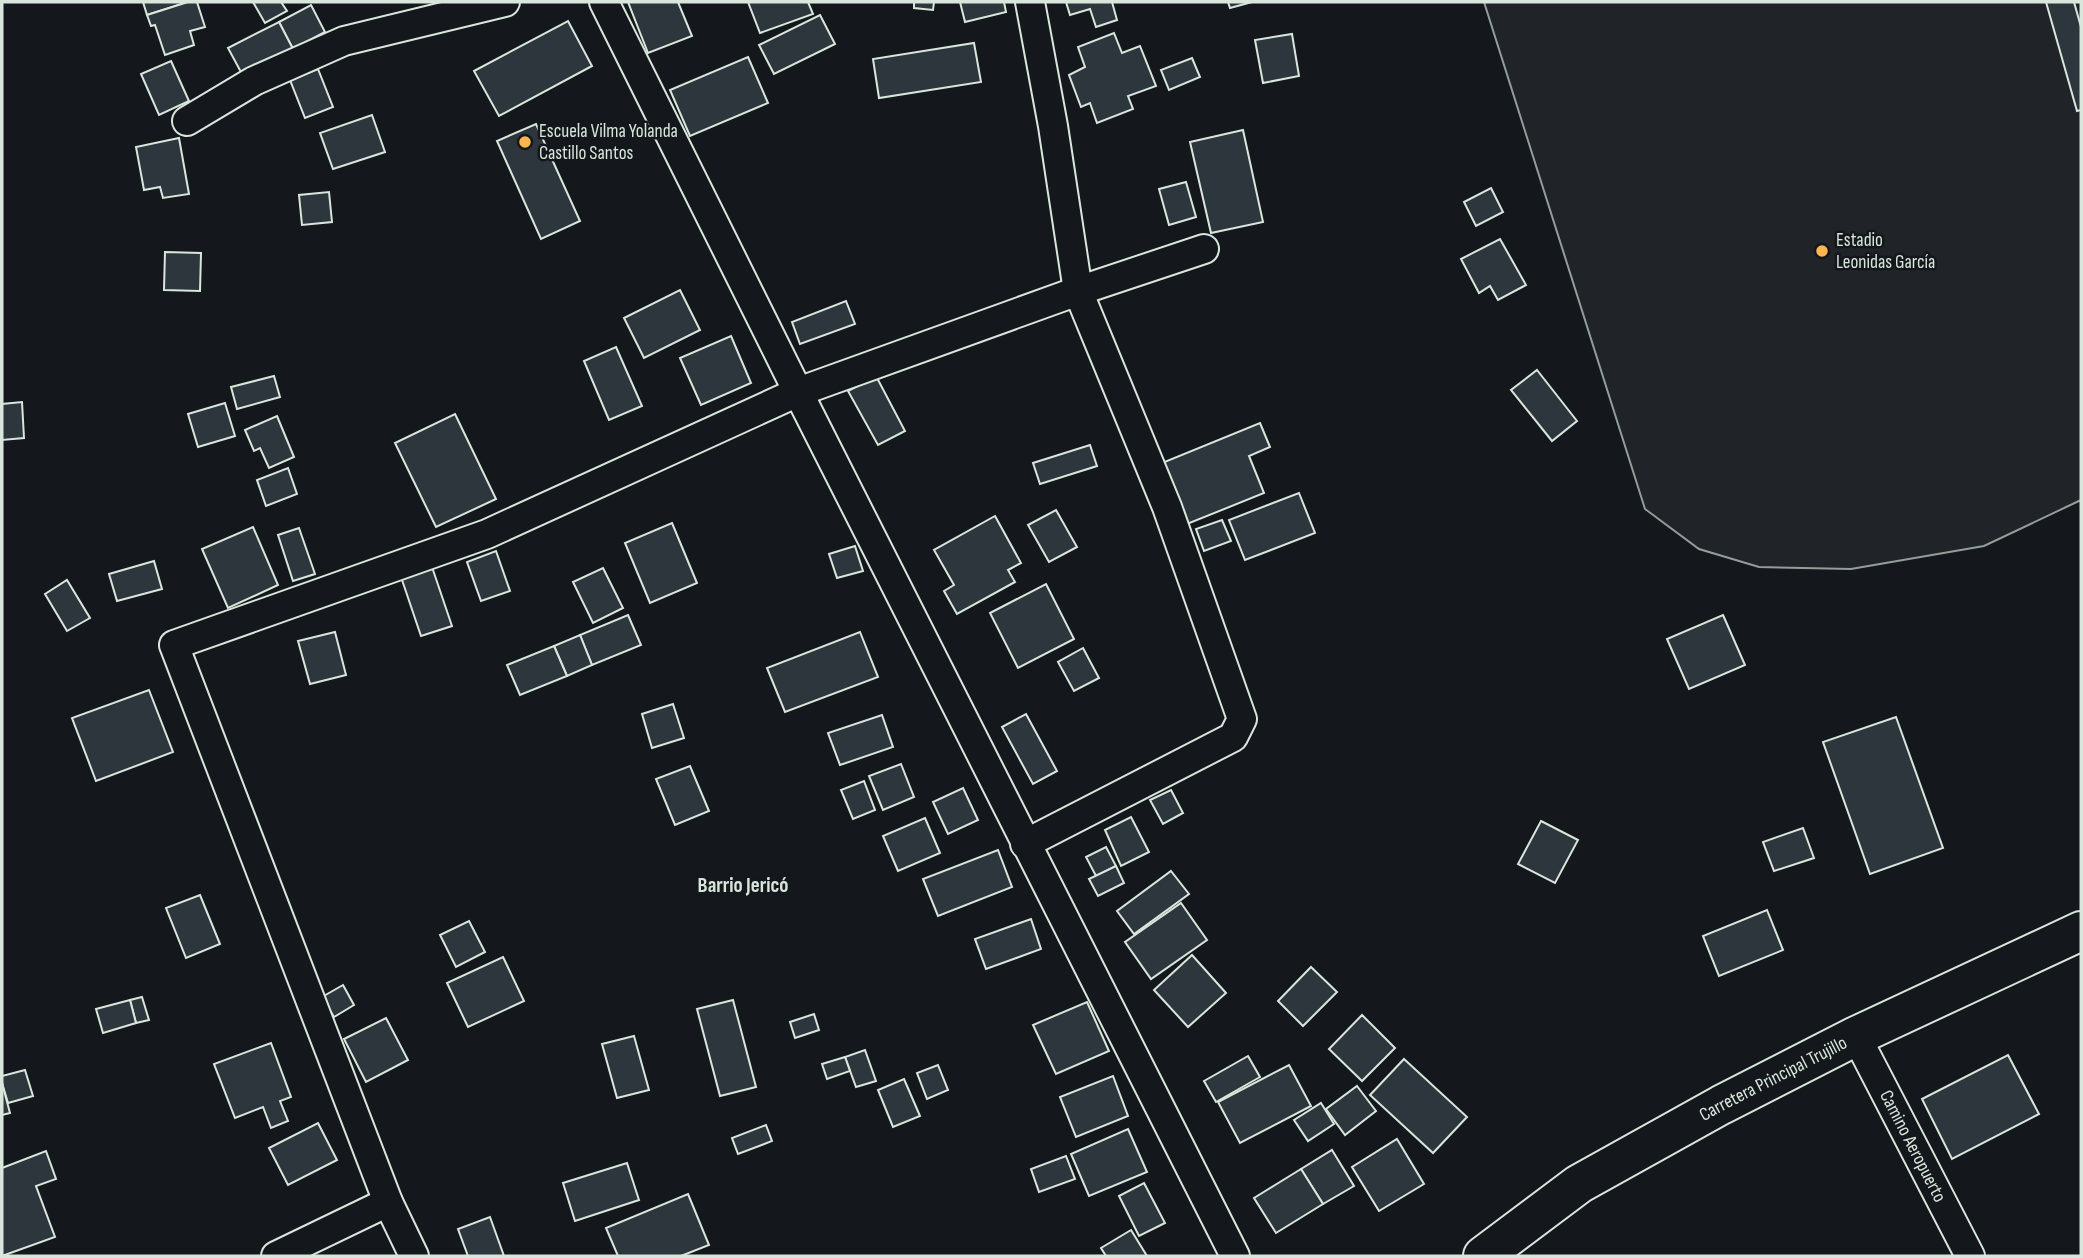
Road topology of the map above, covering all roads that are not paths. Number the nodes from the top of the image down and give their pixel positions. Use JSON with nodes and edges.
{"nodes":[{"id":1,"x":505,"y":2,"type":"edge"},
{"id":2,"x":604,"y":2,"type":"edge"},
{"id":3,"x":1030,"y":2,"type":"edge"},
{"id":4,"x":187,"y":121,"type":"dead end"},
{"id":5,"x":1204,"y":249,"type":"dead end"},
{"id":6,"x":1078,"y":291,"type":"junction"},
{"id":7,"x":798,"y":392,"type":"junction"},
{"id":8,"x":1025,"y":844,"type":"junction"},
{"id":9,"x":2081,"y":931,"type":"edge"},
{"id":10,"x":1856,"y":1035,"type":"junction"},
{"id":11,"x":388,"y":1202,"type":"junction"},
{"id":12,"x":276,"y":1256,"type":"edge"},
{"id":13,"x":414,"y":1256,"type":"edge"},
{"id":14,"x":1235,"y":1256,"type":"edge"},
{"id":15,"x":1483,"y":1256,"type":"edge"},
{"id":16,"x":1970,"y":1256,"type":"edge"}],
"edges":[{"from":1,"to":4,"type":"street"},
{"from":2,"to":7,"type":"street"},
{"from":3,"to":6,"type":"street"},
{"from":5,"to":6,"type":"street"},
{"from":6,"to":7,"type":"street"},
{"from":6,"to":8,"type":"street"},
{"from":7,"to":8,"type":"street"},
{"from":7,"to":11,"type":"street"},
{"from":8,"to":14,"type":"street"},
{"from":9,"to":10,"type":"main road","name":"Carretera Principal Trujillo"},
{"from":10,"to":15,"type":"main road","name":"Carretera Principal Trujillo"},
{"from":10,"to":16,"type":"street","name":"Camino Aeropuerto"},
{"from":11,"to":12,"type":"street"},
{"from":11,"to":13,"type":"street"}]}
